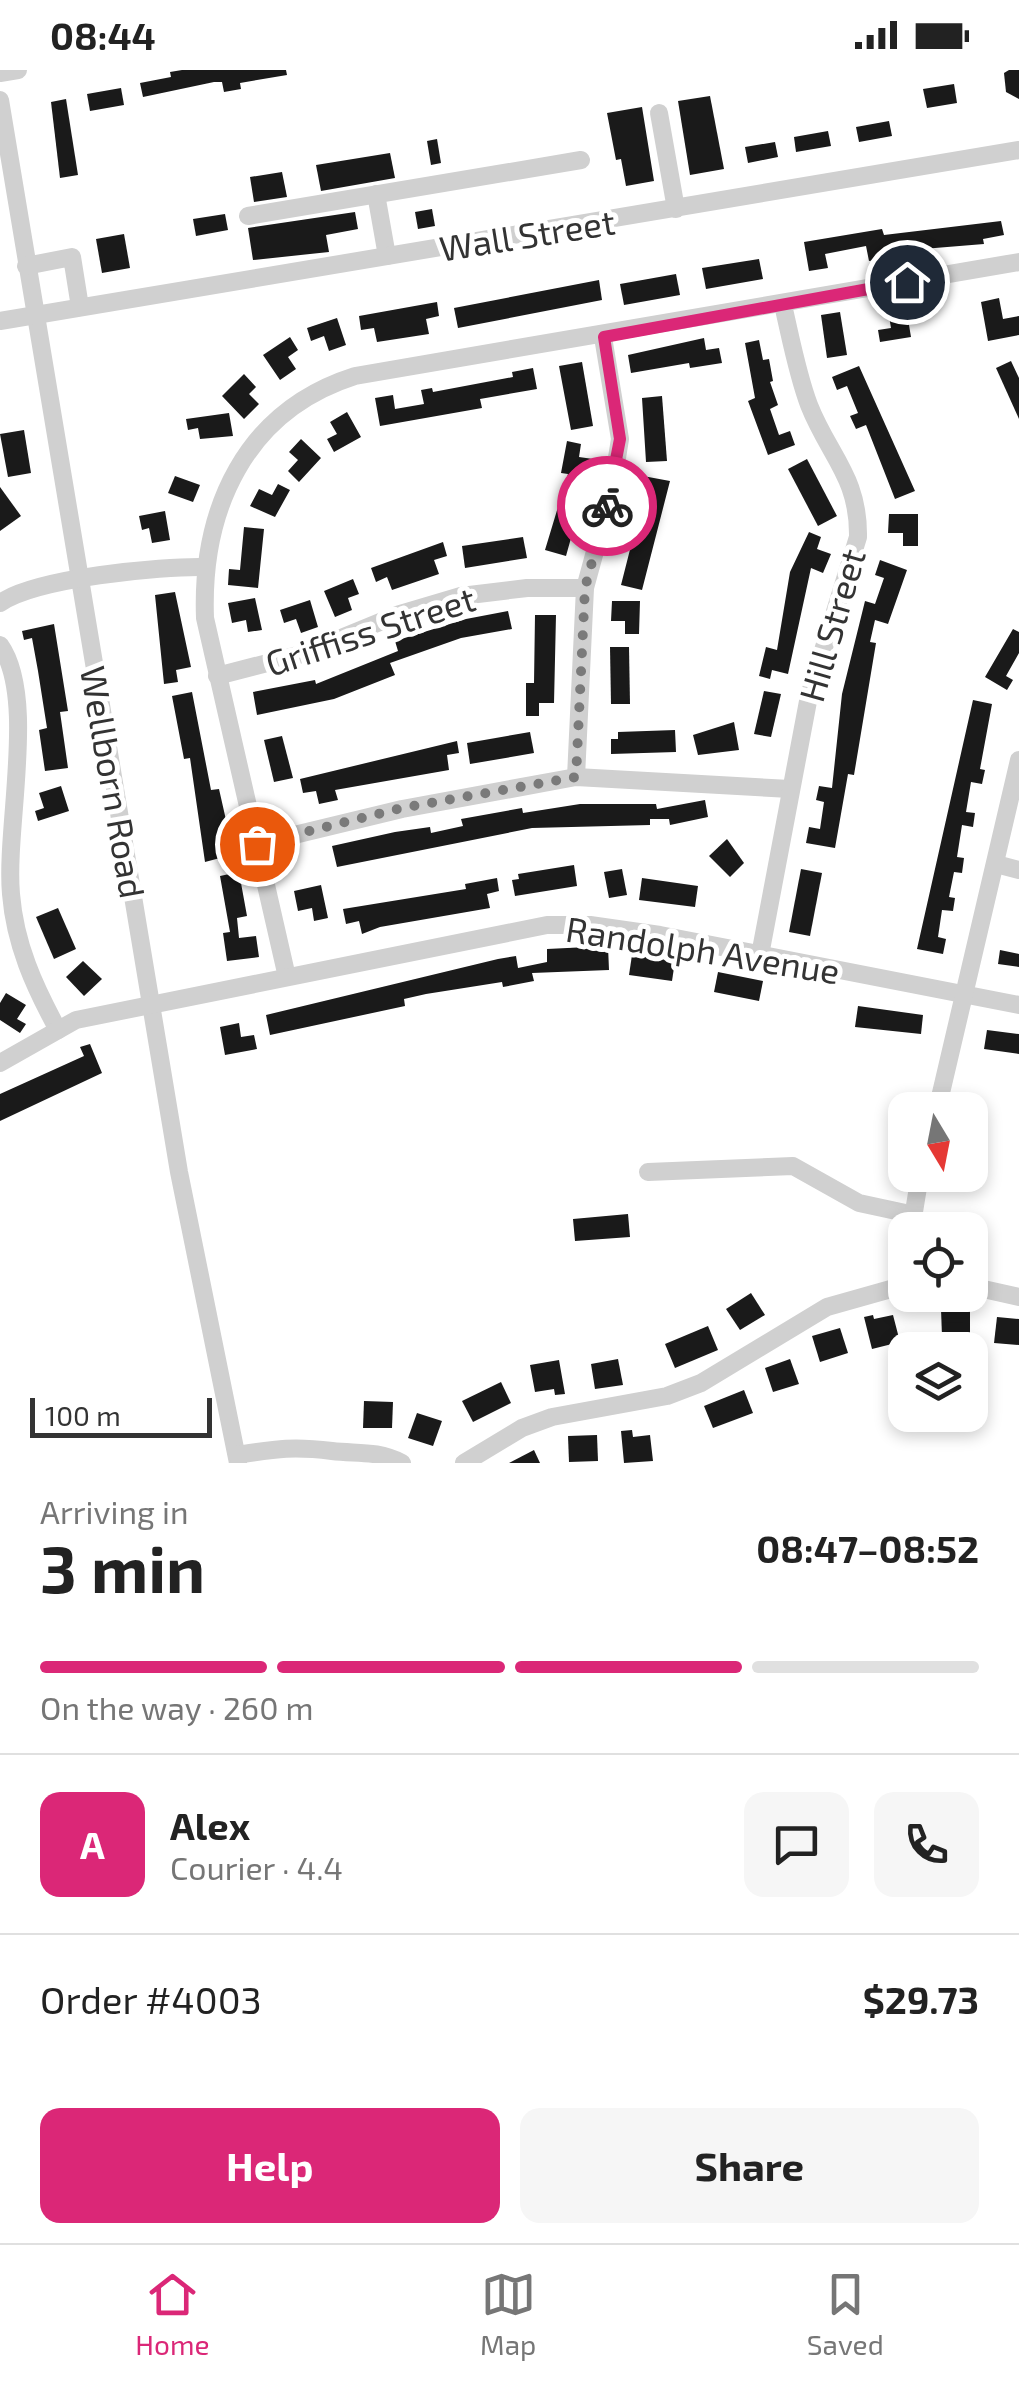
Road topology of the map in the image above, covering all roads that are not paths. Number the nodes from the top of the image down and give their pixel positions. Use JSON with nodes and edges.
{"nodes":[{"id":1,"x":18,"y":70,"type":"edge"},
{"id":2,"x":0,"y":73,"type":"edge"},
{"id":3,"x":0,"y":100,"type":"edge"},
{"id":4,"x":658,"y":113,"type":"dead end"},
{"id":5,"x":1019,"y":150,"type":"edge"},
{"id":6,"x":581,"y":160,"type":"dead end"},
{"id":7,"x":376,"y":194,"type":"junction"},
{"id":8,"x":676,"y":209,"type":"junction"},
{"id":9,"x":248,"y":216,"type":"dead end"},
{"id":10,"x":387,"y":256,"type":"junction"},
{"id":11,"x":1019,"y":262,"type":"edge"},
{"id":12,"x":26,"y":266,"type":"junction"},
{"id":13,"x":784,"y":305,"type":"junction"},
{"id":14,"x":80,"y":307,"type":"junction"},
{"id":15,"x":34,"y":315,"type":"junction"},
{"id":16,"x":0,"y":322,"type":"edge"},
{"id":17,"x":604,"y":337,"type":"junction"},
{"id":18,"x":205,"y":567,"type":"junction"},
{"id":19,"x":80,"y":581,"type":"junction"},
{"id":20,"x":585,"y":588,"type":"junction"},
{"id":21,"x":0,"y":603,"type":"edge"},
{"id":22,"x":0,"y":645,"type":"edge"},
{"id":23,"x":217,"y":676,"type":"junction"},
{"id":24,"x":1019,"y":760,"type":"edge"},
{"id":25,"x":576,"y":777,"type":"junction"},
{"id":26,"x":790,"y":789,"type":"junction"},
{"id":27,"x":257,"y":844,"type":"junction"},
{"id":28,"x":996,"y":864,"type":"junction"},
{"id":29,"x":1019,"y":870,"type":"edge"},
{"id":30,"x":760,"y":955,"type":"junction"},
{"id":31,"x":287,"y":978,"type":"junction"},
{"id":32,"x":966,"y":993,"type":"junction"},
{"id":33,"x":1019,"y":1005,"type":"edge"},
{"id":34,"x":151,"y":1006,"type":"junction"},
{"id":35,"x":58,"y":1030,"type":"junction"},
{"id":36,"x":0,"y":1064,"type":"edge"},
{"id":37,"x":941,"y":1092,"type":"edge"},
{"id":38,"x":648,"y":1172,"type":"dead end"},
{"id":39,"x":888,"y":1214,"type":"edge"},
{"id":40,"x":888,"y":1289,"type":"edge"},
{"id":41,"x":988,"y":1290,"type":"edge"},
{"id":42,"x":1019,"y":1297,"type":"edge"},
{"id":43,"x":333,"y":1451,"type":"junction"},
{"id":44,"x":237,"y":1459,"type":"edge"},
{"id":45,"x":313,"y":1463,"type":"edge"},
{"id":46,"x":402,"y":1463,"type":"edge"},
{"id":47,"x":464,"y":1463,"type":"edge"}],
"edges":[{"from":1,"to":2,"type":"street"},
{"from":3,"to":12,"type":"street","name":"Wellborn Road"},
{"from":4,"to":8,"type":"street"},
{"from":5,"to":8,"type":"street","name":"Wall Street"},
{"from":6,"to":7,"type":"street"},
{"from":7,"to":9,"type":"street"},
{"from":7,"to":10,"type":"street"},
{"from":8,"to":10,"type":"street","name":"Wall Street"},
{"from":10,"to":14,"type":"street","name":"Wall Street"},
{"from":11,"to":13,"type":"street"},
{"from":12,"to":14,"type":"street"},
{"from":12,"to":15,"type":"street","name":"Wellborn Road"},
{"from":13,"to":17,"type":"street"},
{"from":13,"to":26,"type":"street","name":"Hill Street"},
{"from":14,"to":15,"type":"street","name":"Wall Street"},
{"from":15,"to":16,"type":"street","name":"Wall Street"},
{"from":15,"to":19,"type":"street","name":"Wellborn Road"},
{"from":17,"to":18,"type":"street"},
{"from":17,"to":20,"type":"street"},
{"from":18,"to":19,"type":"street"},
{"from":18,"to":23,"type":"street"},
{"from":19,"to":21,"type":"street"},
{"from":19,"to":34,"type":"street","name":"Wellborn Road"},
{"from":20,"to":23,"type":"street","name":"Griffiss Street"},
{"from":20,"to":25,"type":"street"},
{"from":22,"to":35,"type":"street"},
{"from":23,"to":27,"type":"street"},
{"from":24,"to":28,"type":"street"},
{"from":25,"to":26,"type":"street"},
{"from":25,"to":27,"type":"street"},
{"from":26,"to":30,"type":"street","name":"Hill Street"},
{"from":27,"to":31,"type":"street"},
{"from":28,"to":29,"type":"street"},
{"from":28,"to":32,"type":"street"},
{"from":30,"to":31,"type":"street","name":"Randolph Avenue"},
{"from":30,"to":32,"type":"street","name":"Randolph Avenue"},
{"from":31,"to":34,"type":"street","name":"Randolph Avenue"},
{"from":32,"to":33,"type":"street","name":"Randolph Avenue"},
{"from":32,"to":37,"type":"street"},
{"from":34,"to":35,"type":"street","name":"Randolph Avenue"},
{"from":34,"to":44,"type":"street","name":"Wellborn Road"},
{"from":35,"to":36,"type":"street","name":"Randolph Avenue"},
{"from":38,"to":39,"type":"street"},
{"from":40,"to":47,"type":"street"},
{"from":41,"to":42,"type":"street"},
{"from":43,"to":44,"type":"street"},
{"from":43,"to":45,"type":"street"},
{"from":43,"to":46,"type":"street"}]}
